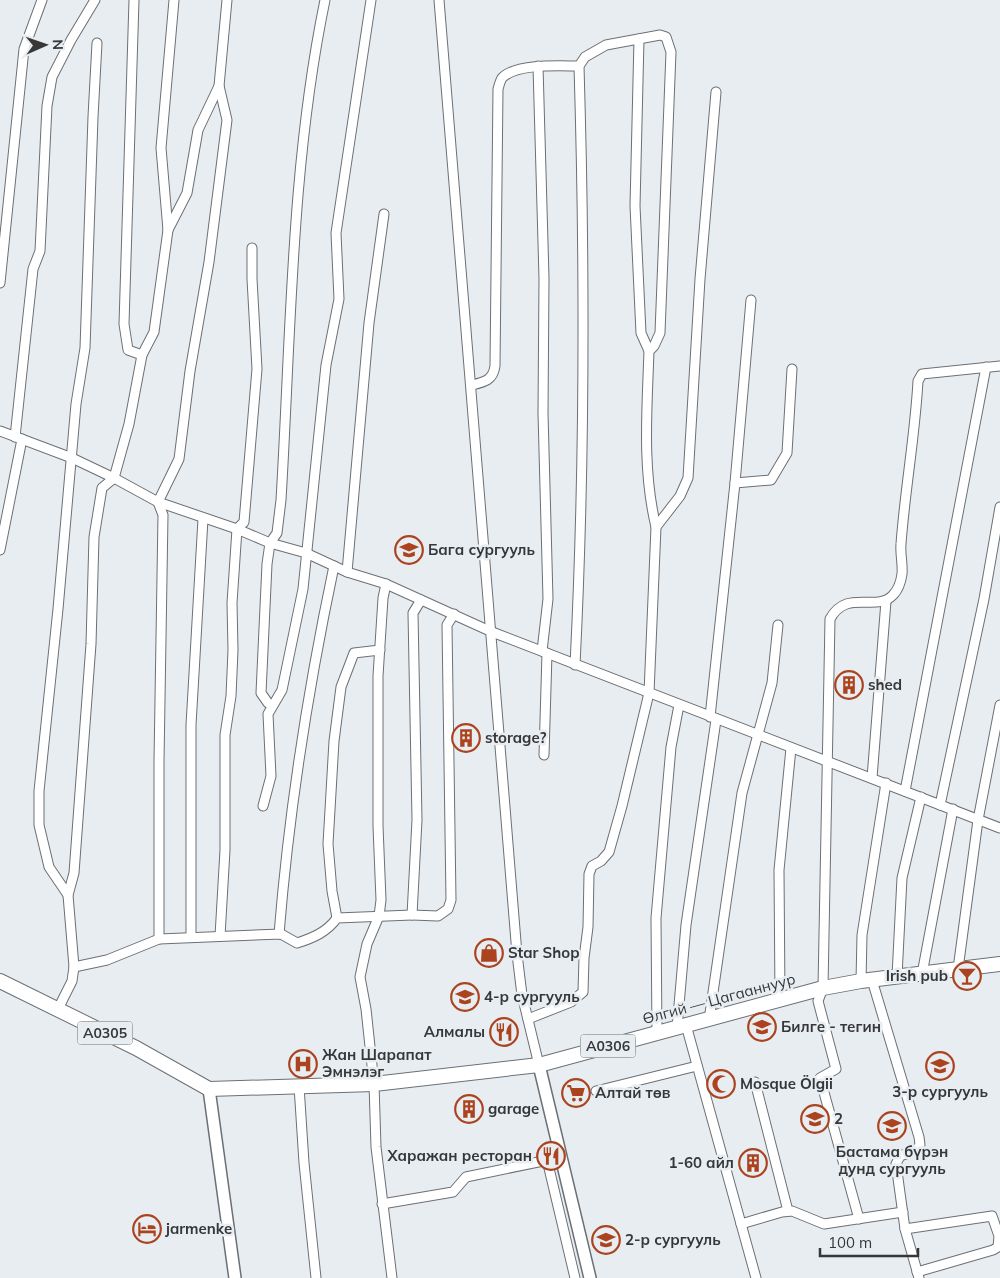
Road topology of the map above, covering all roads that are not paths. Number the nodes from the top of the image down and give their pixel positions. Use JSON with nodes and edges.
{"nodes":[{"id":1,"x":42,"y":0,"type":"edge"},
{"id":2,"x":95,"y":0,"type":"edge"},
{"id":3,"x":134,"y":0,"type":"edge"},
{"id":4,"x":174,"y":0,"type":"edge"},
{"id":5,"x":227,"y":0,"type":"edge"},
{"id":6,"x":324,"y":0,"type":"edge"},
{"id":7,"x":371,"y":0,"type":"edge"},
{"id":8,"x":440,"y":0,"type":"edge"},
{"id":9,"x":639,"y":39,"type":"junction"},
{"id":10,"x":98,"y":43,"type":"dead end"},
{"id":11,"x":538,"y":66,"type":"junction"},
{"id":12,"x":579,"y":66,"type":"junction"},
{"id":13,"x":219,"y":86,"type":"junction"},
{"id":14,"x":716,"y":92,"type":"dead end"},
{"id":15,"x":384,"y":214,"type":"dead end"},
{"id":16,"x":168,"y":230,"type":"junction"},
{"id":17,"x":252,"y":248,"type":"dead end"},
{"id":18,"x":0,"y":283,"type":"edge"},
{"id":19,"x":751,"y":300,"type":"dead end"},
{"id":20,"x":649,"y":351,"type":"junction"},
{"id":21,"x":142,"y":355,"type":"junction"},
{"id":22,"x":1000,"y":366,"type":"edge"},
{"id":23,"x":986,"y":367,"type":"junction"},
{"id":24,"x":792,"y":369,"type":"dead end"},
{"id":25,"x":472,"y":385,"type":"junction"},
{"id":26,"x":0,"y":431,"type":"edge"},
{"id":27,"x":18,"y":438,"type":"junction"},
{"id":28,"x":72,"y":458,"type":"junction"},
{"id":29,"x":114,"y":478,"type":"junction"},
{"id":30,"x":735,"y":483,"type":"junction"},
{"id":31,"x":158,"y":502,"type":"junction"},
{"id":32,"x":1000,"y":507,"type":"edge"},
{"id":33,"x":203,"y":519,"type":"junction"},
{"id":34,"x":656,"y":527,"type":"junction"},
{"id":35,"x":237,"y":529,"type":"junction"},
{"id":36,"x":270,"y":543,"type":"junction"},
{"id":37,"x":0,"y":550,"type":"edge"},
{"id":38,"x":306,"y":553,"type":"junction"},
{"id":39,"x":334,"y":566,"type":"junction"},
{"id":40,"x":347,"y":572,"type":"junction"},
{"id":41,"x":386,"y":584,"type":"junction"},
{"id":42,"x":421,"y":600,"type":"junction"},
{"id":43,"x":886,"y":601,"type":"junction"},
{"id":44,"x":454,"y":614,"type":"junction"},
{"id":45,"x":778,"y":625,"type":"dead end"},
{"id":46,"x":492,"y":632,"type":"junction"},
{"id":47,"x":380,"y":650,"type":"junction"},
{"id":48,"x":545,"y":652,"type":"junction"},
{"id":49,"x":575,"y":665,"type":"junction"},
{"id":50,"x":649,"y":694,"type":"junction"},
{"id":51,"x":268,"y":703,"type":"dead end"},
{"id":52,"x":679,"y":705,"type":"junction"},
{"id":53,"x":1000,"y":705,"type":"edge"},
{"id":54,"x":713,"y":719,"type":"junction"},
{"id":55,"x":759,"y":736,"type":"junction"},
{"id":56,"x":791,"y":748,"type":"junction"},
{"id":57,"x":544,"y":754,"type":"dead end"},
{"id":58,"x":828,"y":760,"type":"junction"},
{"id":59,"x":872,"y":778,"type":"junction"},
{"id":60,"x":886,"y":783,"type":"junction"},
{"id":61,"x":906,"y":791,"type":"junction"},
{"id":62,"x":921,"y":798,"type":"junction"},
{"id":63,"x":940,"y":805,"type":"junction"},
{"id":64,"x":263,"y":806,"type":"dead end"},
{"id":65,"x":953,"y":810,"type":"junction"},
{"id":66,"x":978,"y":820,"type":"junction"},
{"id":67,"x":1000,"y":828,"type":"edge"},
{"id":68,"x":68,"y":895,"type":"junction"},
{"id":69,"x":412,"y":915,"type":"junction"},
{"id":70,"x":379,"y":916,"type":"junction"},
{"id":71,"x":337,"y":918,"type":"junction"},
{"id":72,"x":280,"y":934,"type":"junction"},
{"id":73,"x":191,"y":936,"type":"junction"},
{"id":74,"x":220,"y":936,"type":"junction"},
{"id":75,"x":159,"y":939,"type":"junction"},
{"id":76,"x":1000,"y":964,"type":"edge"},
{"id":77,"x":74,"y":967,"type":"junction"},
{"id":78,"x":958,"y":969,"type":"junction"},
{"id":79,"x":922,"y":974,"type":"junction"},
{"id":80,"x":896,"y":976,"type":"junction"},
{"id":81,"x":867,"y":980,"type":"junction"},
{"id":82,"x":0,"y":981,"type":"edge"},
{"id":83,"x":823,"y":988,"type":"junction"},
{"id":84,"x":780,"y":999,"type":"junction"},
{"id":85,"x":58,"y":1009,"type":"junction"},
{"id":86,"x":528,"y":1019,"type":"junction"},
{"id":87,"x":709,"y":1020,"type":"junction"},
{"id":88,"x":682,"y":1026,"type":"junction"},
{"id":89,"x":657,"y":1033,"type":"junction"},
{"id":90,"x":539,"y":1065,"type":"junction"},
{"id":91,"x":696,"y":1066,"type":"junction"},
{"id":92,"x":755,"y":1082,"type":"dead end"},
{"id":93,"x":374,"y":1084,"type":"junction"},
{"id":94,"x":299,"y":1086,"type":"junction"},
{"id":95,"x":209,"y":1089,"type":"junction"},
{"id":96,"x":596,"y":1091,"type":"dead end"},
{"id":97,"x":382,"y":1204,"type":"junction"},
{"id":98,"x":788,"y":1212,"type":"junction"},
{"id":99,"x":902,"y":1212,"type":"junction"},
{"id":100,"x":859,"y":1219,"type":"junction"},
{"id":101,"x":741,"y":1224,"type":"junction"},
{"id":102,"x":905,"y":1229,"type":"junction"},
{"id":103,"x":999,"y":1235,"type":"edge"},
{"id":104,"x":918,"y":1275,"type":"edge"},
{"id":105,"x":235,"y":1278,"type":"edge"},
{"id":106,"x":316,"y":1278,"type":"edge"},
{"id":107,"x":392,"y":1278,"type":"edge"},
{"id":108,"x":575,"y":1278,"type":"edge"},
{"id":109,"x":590,"y":1278,"type":"edge"},
{"id":110,"x":756,"y":1278,"type":"edge"}],
"edges":[{"from":1,"to":18,"type":"street"},
{"from":2,"to":27,"type":"street"},
{"from":3,"to":21,"type":"street"},
{"from":4,"to":16,"type":"street"},
{"from":5,"to":13,"type":"street"},
{"from":6,"to":36,"type":"street"},
{"from":7,"to":38,"type":"street"},
{"from":8,"to":25,"type":"street"},
{"from":9,"to":12,"type":"street"},
{"from":9,"to":20,"type":"street"},
{"from":9,"to":20,"type":"street"},
{"from":10,"to":28,"type":"street"},
{"from":11,"to":12,"type":"street"},
{"from":11,"to":25,"type":"street"},
{"from":11,"to":48,"type":"street"},
{"from":12,"to":49,"type":"street"},
{"from":13,"to":16,"type":"street"},
{"from":13,"to":31,"type":"street"},
{"from":14,"to":34,"type":"street"},
{"from":15,"to":40,"type":"street"},
{"from":16,"to":21,"type":"street"},
{"from":17,"to":35,"type":"street"},
{"from":19,"to":30,"type":"street"},
{"from":20,"to":34,"type":"street"},
{"from":21,"to":29,"type":"street"},
{"from":22,"to":23,"type":"street"},
{"from":23,"to":43,"type":"street"},
{"from":23,"to":61,"type":"street"},
{"from":24,"to":30,"type":"street"},
{"from":25,"to":46,"type":"street"},
{"from":26,"to":27,"type":"street"},
{"from":27,"to":28,"type":"street"},
{"from":27,"to":37,"type":"street"},
{"from":28,"to":29,"type":"street"},
{"from":28,"to":68,"type":"street"},
{"from":29,"to":31,"type":"street"},
{"from":29,"to":68,"type":"street"},
{"from":30,"to":54,"type":"street"},
{"from":31,"to":33,"type":"street"},
{"from":31,"to":75,"type":"street"},
{"from":32,"to":63,"type":"street"},
{"from":33,"to":35,"type":"street"},
{"from":33,"to":73,"type":"street"},
{"from":34,"to":50,"type":"street"},
{"from":35,"to":36,"type":"street"},
{"from":35,"to":74,"type":"street"},
{"from":36,"to":38,"type":"street"},
{"from":36,"to":51,"type":"street"},
{"from":38,"to":39,"type":"street"},
{"from":38,"to":64,"type":"street"},
{"from":39,"to":40,"type":"street"},
{"from":39,"to":72,"type":"street"},
{"from":40,"to":41,"type":"street"},
{"from":41,"to":42,"type":"street"},
{"from":41,"to":47,"type":"street"},
{"from":42,"to":44,"type":"street"},
{"from":42,"to":69,"type":"street"},
{"from":43,"to":58,"type":"street"},
{"from":43,"to":59,"type":"street"},
{"from":44,"to":46,"type":"street"},
{"from":44,"to":69,"type":"street"},
{"from":45,"to":55,"type":"street"},
{"from":46,"to":48,"type":"street"},
{"from":46,"to":86,"type":"street"},
{"from":47,"to":70,"type":"street"},
{"from":47,"to":71,"type":"street"},
{"from":48,"to":49,"type":"street"},
{"from":48,"to":57,"type":"street"},
{"from":49,"to":50,"type":"street"},
{"from":50,"to":52,"type":"street"},
{"from":50,"to":86,"type":"street"},
{"from":52,"to":54,"type":"street"},
{"from":52,"to":89,"type":"street"},
{"from":53,"to":66,"type":"street"},
{"from":54,"to":55,"type":"street"},
{"from":54,"to":88,"type":"street"},
{"from":55,"to":56,"type":"street"},
{"from":55,"to":87,"type":"street"},
{"from":56,"to":58,"type":"street"},
{"from":56,"to":84,"type":"street"},
{"from":58,"to":59,"type":"street"},
{"from":58,"to":83,"type":"street"},
{"from":59,"to":60,"type":"street"},
{"from":60,"to":61,"type":"street"},
{"from":60,"to":81,"type":"street"},
{"from":61,"to":62,"type":"street"},
{"from":62,"to":63,"type":"street"},
{"from":62,"to":80,"type":"street"},
{"from":63,"to":65,"type":"street"},
{"from":65,"to":66,"type":"street"},
{"from":65,"to":79,"type":"street"},
{"from":66,"to":67,"type":"street"},
{"from":66,"to":78,"type":"street"},
{"from":68,"to":77,"type":"street"},
{"from":69,"to":70,"type":"street"},
{"from":70,"to":71,"type":"street"},
{"from":70,"to":93,"type":"street"},
{"from":71,"to":72,"type":"street"},
{"from":72,"to":74,"type":"street"},
{"from":73,"to":74,"type":"street"},
{"from":73,"to":75,"type":"street"},
{"from":75,"to":77,"type":"street"},
{"from":76,"to":78,"type":"highway","name":"Өлгий — Цагааннуур","number":"A0306"},
{"from":77,"to":85,"type":"street"},
{"from":78,"to":79,"type":"highway","name":"Өлгий — Цагааннуур","number":"A0306"},
{"from":79,"to":80,"type":"highway","name":"Өлгий — Цагааннуур","number":"A0306"},
{"from":80,"to":81,"type":"highway","name":"Өлгий — Цагааннуур","number":"A0306"},
{"from":81,"to":83,"type":"highway","name":"Өлгий — Цагааннуур","number":"A0306"},
{"from":81,"to":99,"type":"street"},
{"from":82,"to":85,"type":"highway","number":"A0305"},
{"from":83,"to":84,"type":"highway","name":"Өлгий — Цагааннуур","number":"A0306"},
{"from":83,"to":100,"type":"street"},
{"from":84,"to":87,"type":"highway","name":"Өлгий — Цагааннуур","number":"A0306"},
{"from":85,"to":95,"type":"highway","number":"A0305"},
{"from":86,"to":90,"type":"street"},
{"from":87,"to":88,"type":"highway","name":"Өлгий — Цагааннуур","number":"A0306"},
{"from":88,"to":89,"type":"highway","name":"Өлгий — Цагааннуур","number":"A0306"},
{"from":88,"to":91,"type":"street"},
{"from":89,"to":90,"type":"highway","name":"Өлгий — Цагааннуур","number":"A0306"},
{"from":90,"to":93,"type":"highway","name":"Өлгий — Цагааннуур","number":"A0306"},
{"from":90,"to":109,"type":"main road"},
{"from":91,"to":96,"type":"street"},
{"from":91,"to":101,"type":"street"},
{"from":92,"to":98,"type":"street"},
{"from":93,"to":94,"type":"highway","name":"Өлгий — Цагааннуур","number":"A0306"},
{"from":93,"to":97,"type":"street"},
{"from":94,"to":95,"type":"highway","name":"Өлгий — Цагааннуур","number":"A0306"},
{"from":94,"to":106,"type":"street"},
{"from":95,"to":105,"type":"main road"},
{"from":97,"to":107,"type":"street"},
{"from":97,"to":108,"type":"street"},
{"from":98,"to":100,"type":"street"},
{"from":98,"to":101,"type":"street"},
{"from":99,"to":100,"type":"street"},
{"from":99,"to":102,"type":"street"},
{"from":101,"to":110,"type":"street"},
{"from":102,"to":103,"type":"street"},
{"from":102,"to":104,"type":"street"},
{"from":103,"to":104,"type":"street"}]}
